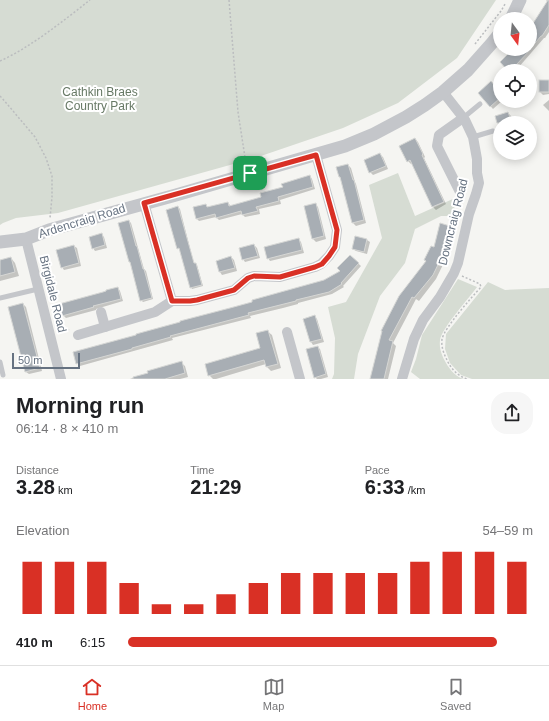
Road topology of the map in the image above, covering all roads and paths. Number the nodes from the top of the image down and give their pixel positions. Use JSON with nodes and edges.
{"nodes":[{"id":1,"x":90,"y":0,"type":"edge"},
{"id":2,"x":229,"y":0,"type":"edge"},
{"id":3,"x":508,"y":0,"type":"edge"},
{"id":4,"x":520,"y":0,"type":"edge"},
{"id":5,"x":514,"y":12,"type":"edge"},
{"id":6,"x":493,"y":42,"type":"edge"},
{"id":7,"x":472,"y":49,"type":"dead end"},
{"id":8,"x":0,"y":61,"type":"edge"},
{"id":9,"x":443,"y":92,"type":"junction"},
{"id":10,"x":0,"y":96,"type":"edge"},
{"id":11,"x":480,"y":104,"type":"dead end"},
{"id":12,"x":463,"y":118,"type":"junction"},
{"id":13,"x":493,"y":131,"type":"dead end"},
{"id":14,"x":473,"y":137,"type":"junction"},
{"id":15,"x":316,"y":155,"type":"junction"},
{"id":16,"x":250,"y":173,"type":"junction"},
{"id":17,"x":460,"y":192,"type":"dead end"},
{"id":18,"x":144,"y":203,"type":"junction"},
{"id":19,"x":50,"y":218,"type":"dead end"},
{"id":20,"x":26,"y":239,"type":"junction"},
{"id":21,"x":0,"y":242,"type":"edge"},
{"id":22,"x":454,"y":272,"type":"junction"},
{"id":23,"x":38,"y":289,"type":"junction"},
{"id":24,"x":0,"y":298,"type":"edge"},
{"id":25,"x":172,"y":301,"type":"junction"},
{"id":26,"x":101,"y":312,"type":"dead end"},
{"id":27,"x":46,"y":316,"type":"junction"},
{"id":28,"x":105,"y":327,"type":"junction"},
{"id":29,"x":287,"y":332,"type":"dead end"},
{"id":30,"x":78,"y":335,"type":"joint"},
{"id":31,"x":0,"y":362,"type":"edge"},
{"id":32,"x":3,"y":375,"type":"dead end"},
{"id":33,"x":60,"y":379,"type":"edge"},
{"id":34,"x":300,"y":379,"type":"edge"},
{"id":35,"x":402,"y":379,"type":"edge"},
{"id":36,"x":467,"y":379,"type":"edge"}],
"edges":[{"from":1,"to":8,"type":"path"},
{"from":2,"to":16,"type":"path"},
{"from":3,"to":7,"type":"path"},
{"from":4,"to":5,"type":"street"},
{"from":6,"to":9,"type":"street","name":"Ardencraig Road"},
{"from":9,"to":12,"type":"street","name":"Downcraig Road"},
{"from":9,"to":15,"type":"street","name":"Ardencraig Road"},
{"from":10,"to":19,"type":"path"},
{"from":11,"to":12,"type":"lane"},
{"from":12,"to":14,"type":"street","name":"Downcraig Road"},
{"from":12,"to":17,"type":"street"},
{"from":13,"to":14,"type":"lane"},
{"from":14,"to":22,"type":"street","name":"Downcraig Road"},
{"from":15,"to":16,"type":"street","name":"Ardencraig Road"},
{"from":15,"to":25,"type":"street"},
{"from":16,"to":18,"type":"street","name":"Ardencraig Road"},
{"from":18,"to":20,"type":"street","name":"Ardencraig Road"},
{"from":18,"to":25,"type":"street"},
{"from":20,"to":21,"type":"street","name":"Ardencraig Road"},
{"from":20,"to":23,"type":"street","name":"Birgidale Road"},
{"from":22,"to":35,"type":"street","name":"Downcraig Road"},
{"from":22,"to":36,"type":"path"},
{"from":23,"to":24,"type":"lane"},
{"from":23,"to":27,"type":"street","name":"Birgidale Road"},
{"from":25,"to":28,"type":"street"},
{"from":26,"to":28,"type":"street"},
{"from":27,"to":30,"type":"path"},
{"from":27,"to":33,"type":"street","name":"Birgidale Road"},
{"from":28,"to":30,"type":"street"},
{"from":29,"to":34,"type":"street"},
{"from":31,"to":32,"type":"lane"}]}
